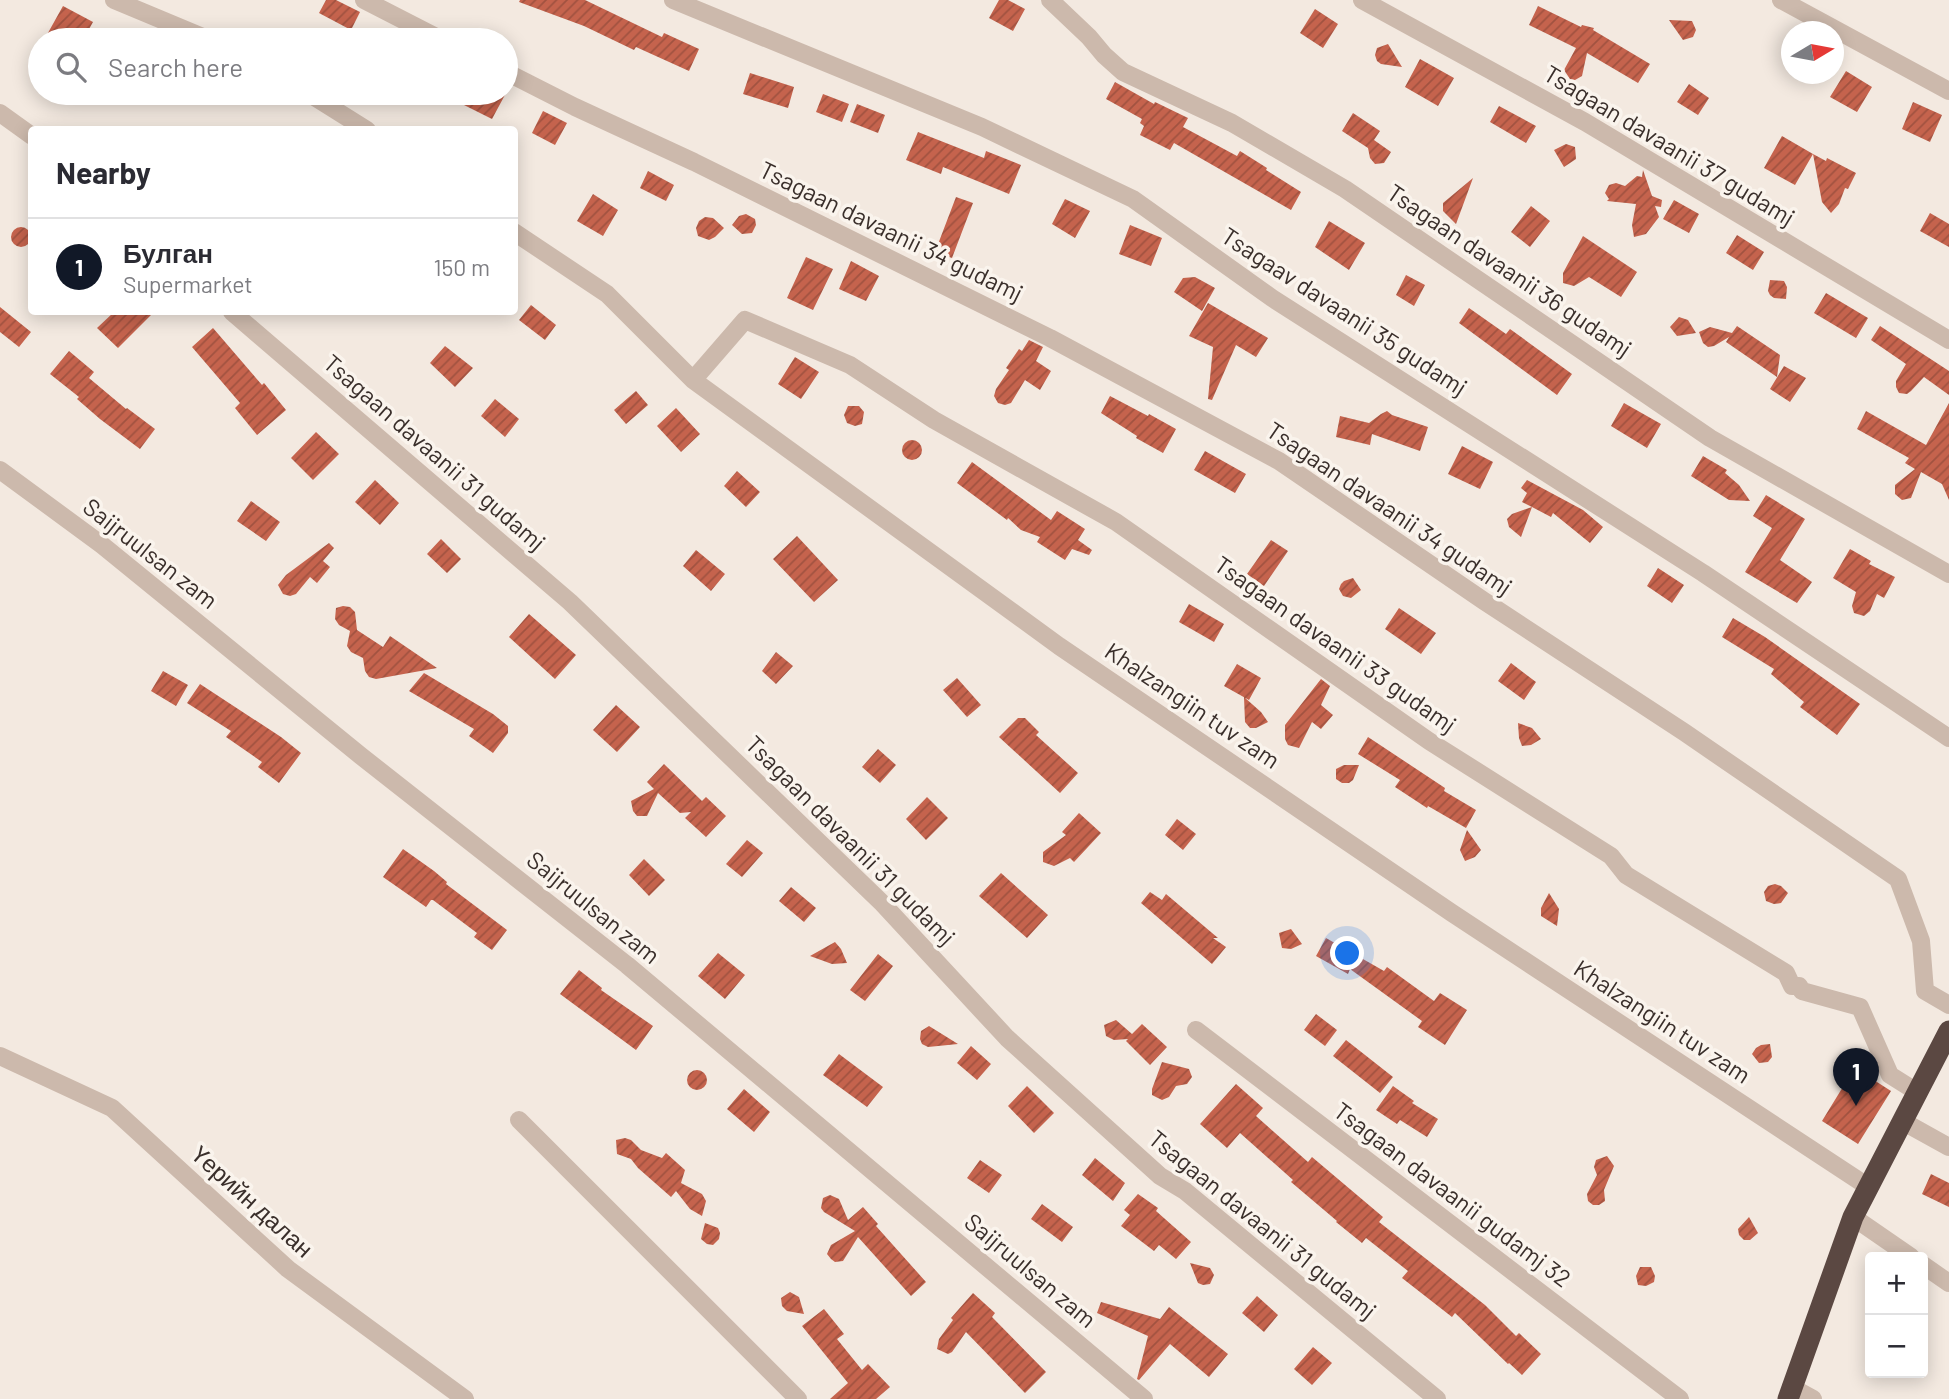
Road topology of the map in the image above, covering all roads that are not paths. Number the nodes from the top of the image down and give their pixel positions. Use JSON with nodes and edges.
{"nodes":[{"id":1,"x":114,"y":0,"type":"edge"},
{"id":2,"x":364,"y":0,"type":"edge"},
{"id":3,"x":673,"y":0,"type":"edge"},
{"id":4,"x":1050,"y":0,"type":"edge"},
{"id":5,"x":1362,"y":0,"type":"edge"},
{"id":6,"x":1781,"y":0,"type":"edge"},
{"id":7,"x":181,"y":28,"type":"edge"},
{"id":8,"x":419,"y":28,"type":"edge"},
{"id":9,"x":518,"y":78,"type":"edge"},
{"id":10,"x":1949,"y":91,"type":"edge"},
{"id":11,"x":327,"y":105,"type":"edge"},
{"id":12,"x":0,"y":113,"type":"edge"},
{"id":13,"x":361,"y":126,"type":"edge"},
{"id":14,"x":28,"y":132,"type":"edge"},
{"id":15,"x":518,"y":235,"type":"edge"},
{"id":16,"x":235,"y":315,"type":"edge"},
{"id":17,"x":1949,"y":340,"type":"edge"},
{"id":18,"x":693,"y":380,"type":"junction"},
{"id":19,"x":0,"y":470,"type":"edge"},
{"id":20,"x":1949,"y":574,"type":"edge"},
{"id":21,"x":1949,"y":738,"type":"edge"},
{"id":22,"x":1949,"y":1005,"type":"edge"},
{"id":23,"x":1196,"y":1030,"type":"dead end"},
{"id":24,"x":1949,"y":1031,"type":"edge"},
{"id":25,"x":0,"y":1056,"type":"edge"},
{"id":26,"x":1917,"y":1092,"type":"junction"},
{"id":27,"x":519,"y":1119,"type":"dead end"},
{"id":28,"x":1902,"y":1121,"type":"junction"},
{"id":29,"x":1949,"y":1147,"type":"edge"},
{"id":30,"x":1867,"y":1186,"type":"junction"},
{"id":31,"x":1853,"y":1217,"type":"junction"},
{"id":32,"x":1904,"y":1252,"type":"edge"},
{"id":33,"x":1928,"y":1268,"type":"edge"},
{"id":34,"x":1949,"y":1283,"type":"edge"},
{"id":35,"x":1790,"y":1393,"type":"edge"},
{"id":36,"x":465,"y":1399,"type":"edge"},
{"id":37,"x":798,"y":1399,"type":"edge"},
{"id":38,"x":1144,"y":1399,"type":"edge"},
{"id":39,"x":1437,"y":1399,"type":"edge"},
{"id":40,"x":1680,"y":1399,"type":"edge"},
{"id":41,"x":1813,"y":1399,"type":"edge"}],
"edges":[{"from":1,"to":7,"type":"street"},
{"from":2,"to":8,"type":"street"},
{"from":3,"to":21,"type":"street","name":"Tsagaav davaanii 35 gudamj"},
{"from":4,"to":20,"type":"street","name":"Tsagaan davaanii 36 gudamj"},
{"from":5,"to":17,"type":"street","name":"Tsagaan davaanii 37 gudamj"},
{"from":6,"to":10,"type":"street"},
{"from":9,"to":22,"type":"street","name":"Tsagaan davaanii 34 gudamj"},
{"from":11,"to":13,"type":"street"},
{"from":12,"to":14,"type":"street"},
{"from":15,"to":18,"type":"street","name":"Khalzangiin tuv zam"},
{"from":16,"to":39,"type":"street","name":"Tsagaan davaanii 31 gudamj"},
{"from":18,"to":26,"type":"street","name":"Tsagaan davaanii 33 gudamj"},
{"from":18,"to":30,"type":"street","name":"Khalzangiin tuv zam"},
{"from":19,"to":38,"type":"street","name":"Saijruulsan zam"},
{"from":23,"to":40,"type":"street","name":"Tsagaan davaanii gudamj 32"},
{"from":24,"to":26,"type":"highway"},
{"from":25,"to":36,"type":"street","name":"Үерийн далан"},
{"from":26,"to":28,"type":"highway"},
{"from":27,"to":37,"type":"street"},
{"from":28,"to":29,"type":"street"},
{"from":28,"to":30,"type":"highway"},
{"from":30,"to":31,"type":"highway"},
{"from":31,"to":32,"type":"street"},
{"from":31,"to":35,"type":"highway"},
{"from":33,"to":34,"type":"street"},
{"from":35,"to":41,"type":"street"}]}
